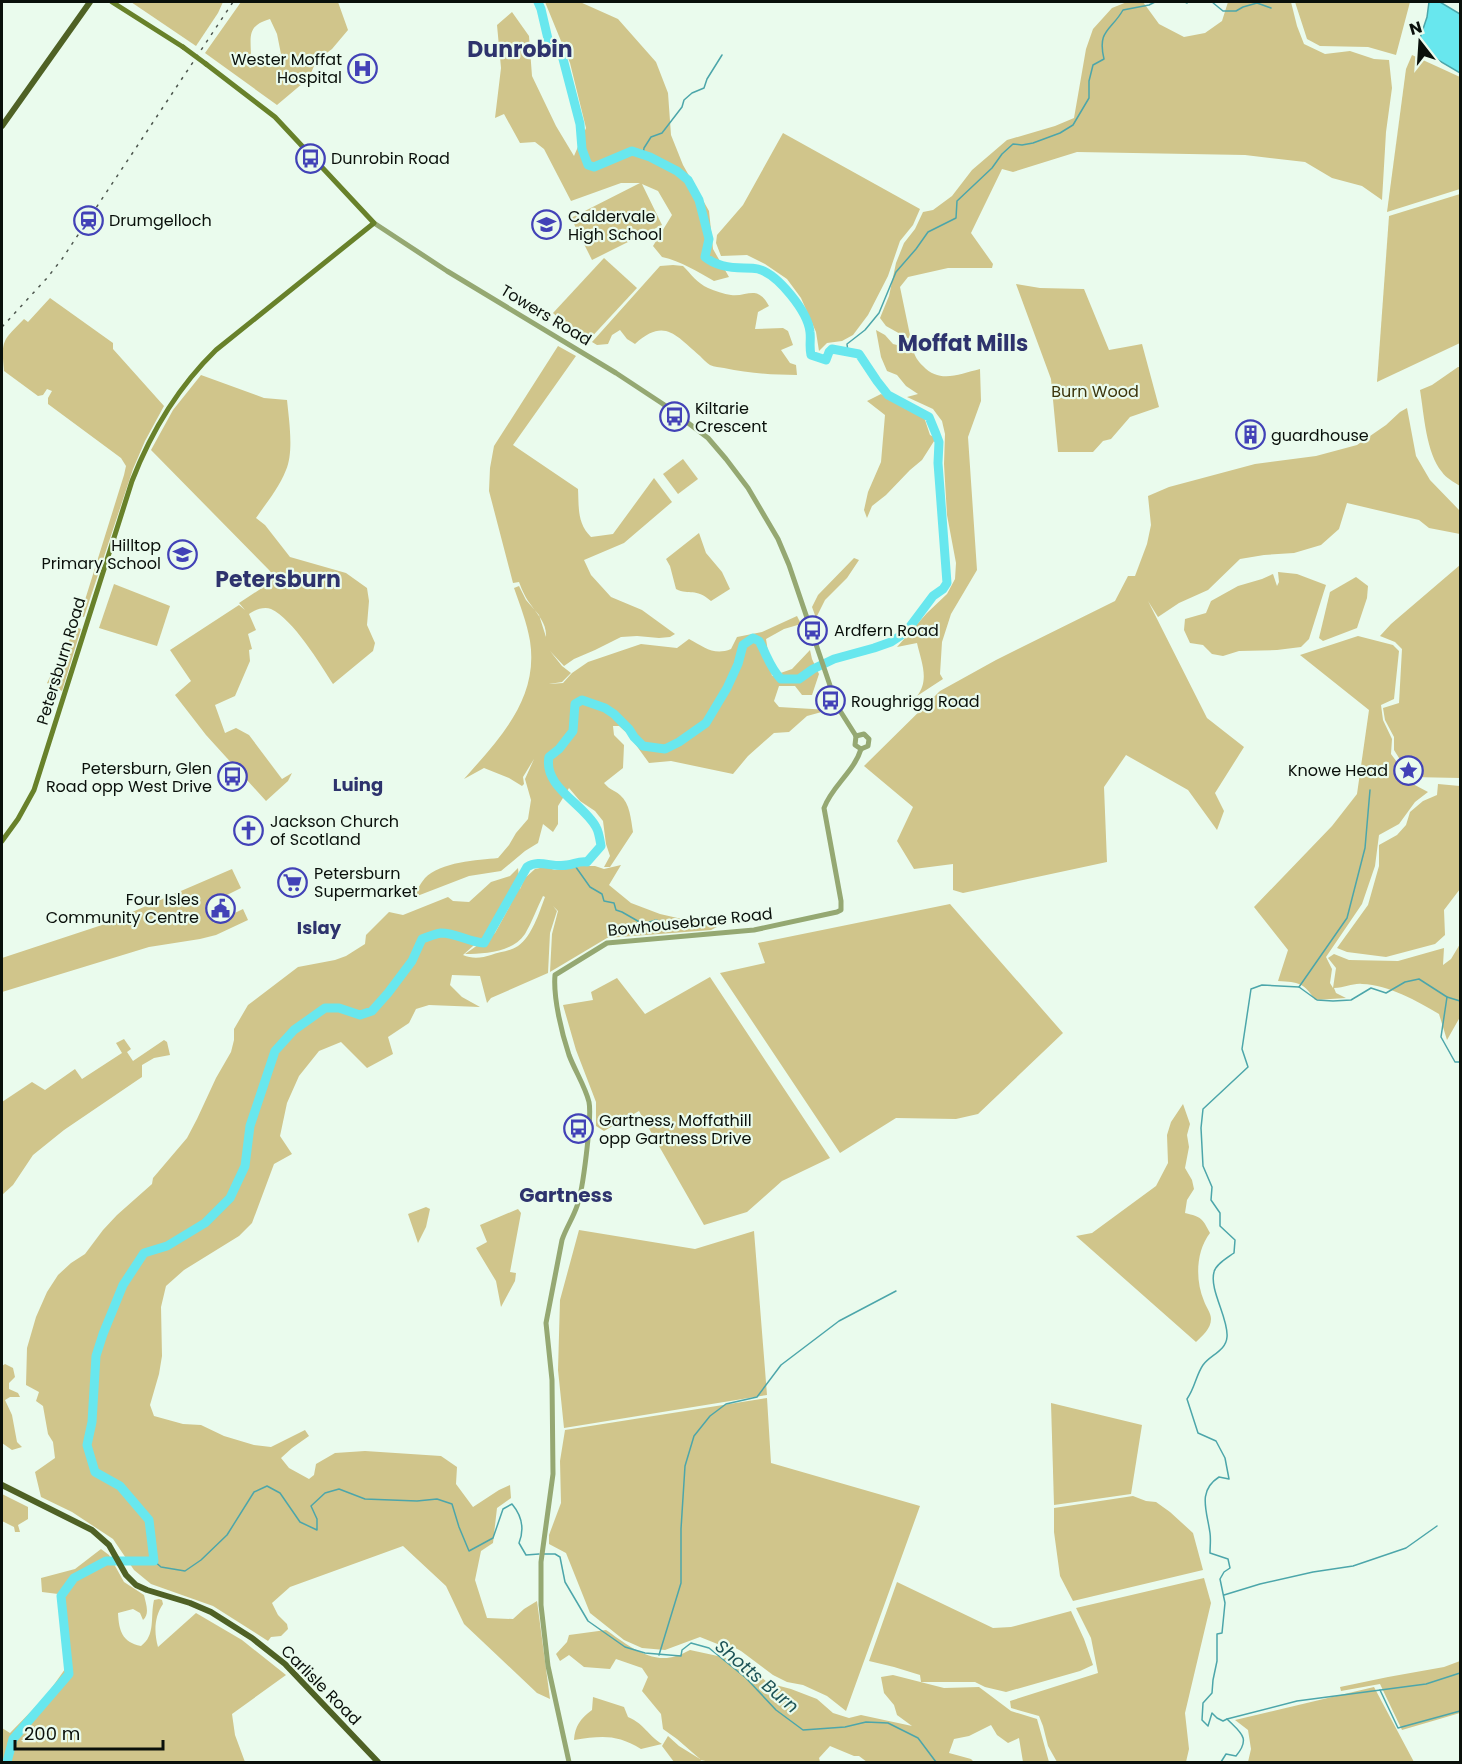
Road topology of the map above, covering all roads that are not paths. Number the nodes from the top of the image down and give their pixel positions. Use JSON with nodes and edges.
{"nodes":[{"id":1,"x":90,"y":2,"type":"edge"},
{"id":2,"x":112,"y":2,"type":"edge"},
{"id":3,"x":2,"y":126,"type":"edge"},
{"id":4,"x":374,"y":223,"type":"junction"},
{"id":5,"x":856,"y":736,"type":"junction"},
{"id":6,"x":861,"y":749,"type":"junction"},
{"id":7,"x":2,"y":841,"type":"edge"},
{"id":8,"x":2,"y":1485,"type":"edge"},
{"id":9,"x":378,"y":1762,"type":"edge"},
{"id":10,"x":569,"y":1762,"type":"edge"}],
"edges":[{"from":1,"to":3,"type":"main road"},
{"from":2,"to":4,"type":"main road","name":"Towers Road","bridge":true},
{"from":4,"to":5,"type":"street","name":"Towers Road"},
{"from":4,"to":7,"type":"main road","name":"Petersburn Road"},
{"from":5,"to":6,"type":"street"},
{"from":5,"to":6,"type":"street"},
{"from":6,"to":10,"type":"street","name":"Bowhousebrae Road"},
{"from":8,"to":9,"type":"main road","name":"Carlisle Road"}]}
